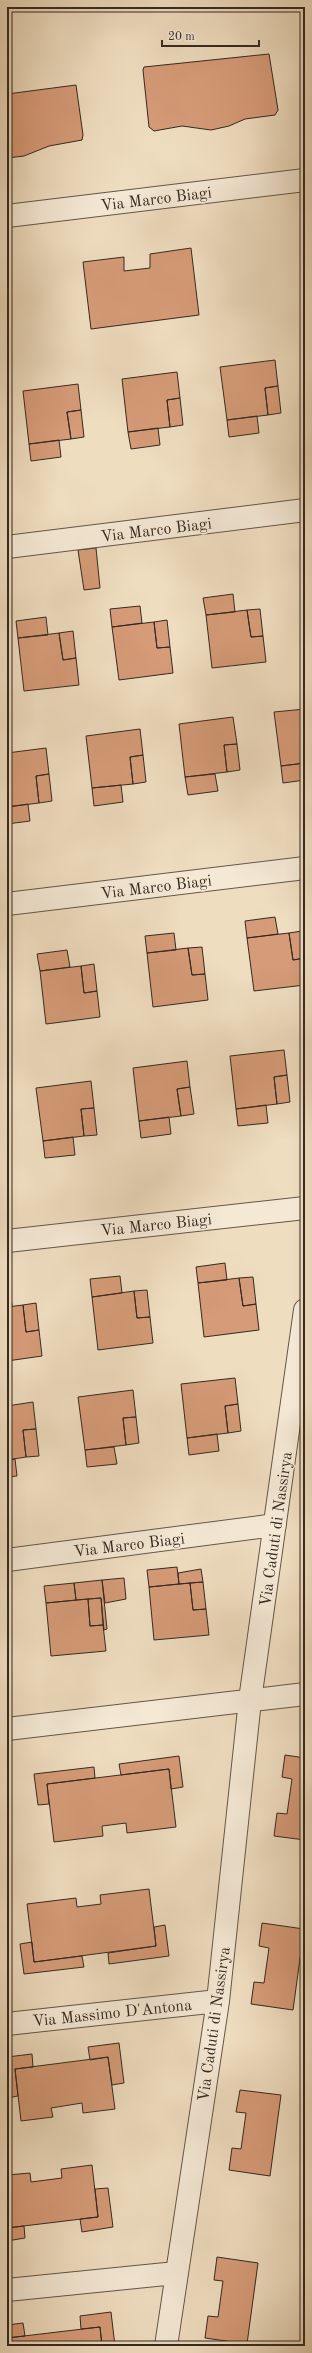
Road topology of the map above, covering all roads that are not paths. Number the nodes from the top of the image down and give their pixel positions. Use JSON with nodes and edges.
{"nodes":[{"id":1,"x":305,"y":180,"type":"edge"},
{"id":2,"x":7,"y":216,"type":"edge"},
{"id":3,"x":305,"y":510,"type":"edge"},
{"id":4,"x":7,"y":547,"type":"edge"},
{"id":5,"x":305,"y":868,"type":"edge"},
{"id":6,"x":7,"y":904,"type":"edge"},
{"id":7,"x":305,"y":1208,"type":"edge"},
{"id":8,"x":7,"y":1241,"type":"edge"},
{"id":9,"x":305,"y":1310,"type":"edge"},
{"id":10,"x":275,"y":1525,"type":"junction"},
{"id":11,"x":7,"y":1560,"type":"edge"},
{"id":12,"x":305,"y":1694,"type":"edge"},
{"id":13,"x":250,"y":1700,"type":"junction"},
{"id":14,"x":7,"y":1729,"type":"edge"},
{"id":15,"x":218,"y":2001,"type":"junction"},
{"id":16,"x":7,"y":2024,"type":"edge"},
{"id":17,"x":176,"y":2273,"type":"junction"},
{"id":18,"x":7,"y":2290,"type":"edge"},
{"id":19,"x":166,"y":2346,"type":"edge"}],
"edges":[{"from":1,"to":2,"type":"street","name":"Via Marco Biagi"},
{"from":3,"to":4,"type":"street","name":"Via Marco Biagi"},
{"from":5,"to":6,"type":"street","name":"Via Marco Biagi"},
{"from":7,"to":8,"type":"street","name":"Via Marco Biagi"},
{"from":9,"to":10,"type":"street","name":"Via Caduti di Nassirya"},
{"from":10,"to":11,"type":"street","name":"Via Marco Biagi"},
{"from":10,"to":13,"type":"street","name":"Via Caduti di Nassirya"},
{"from":12,"to":13,"type":"street"},
{"from":13,"to":14,"type":"street"},
{"from":13,"to":15,"type":"street","name":"Via Caduti di Nassirya"},
{"from":15,"to":16,"type":"street","name":"Via Massimo D'Antona"},
{"from":15,"to":17,"type":"street","name":"Via Caduti di Nassirya"},
{"from":17,"to":18,"type":"street"},
{"from":17,"to":19,"type":"street","name":"Via Caduti di Nassirya"}]}
